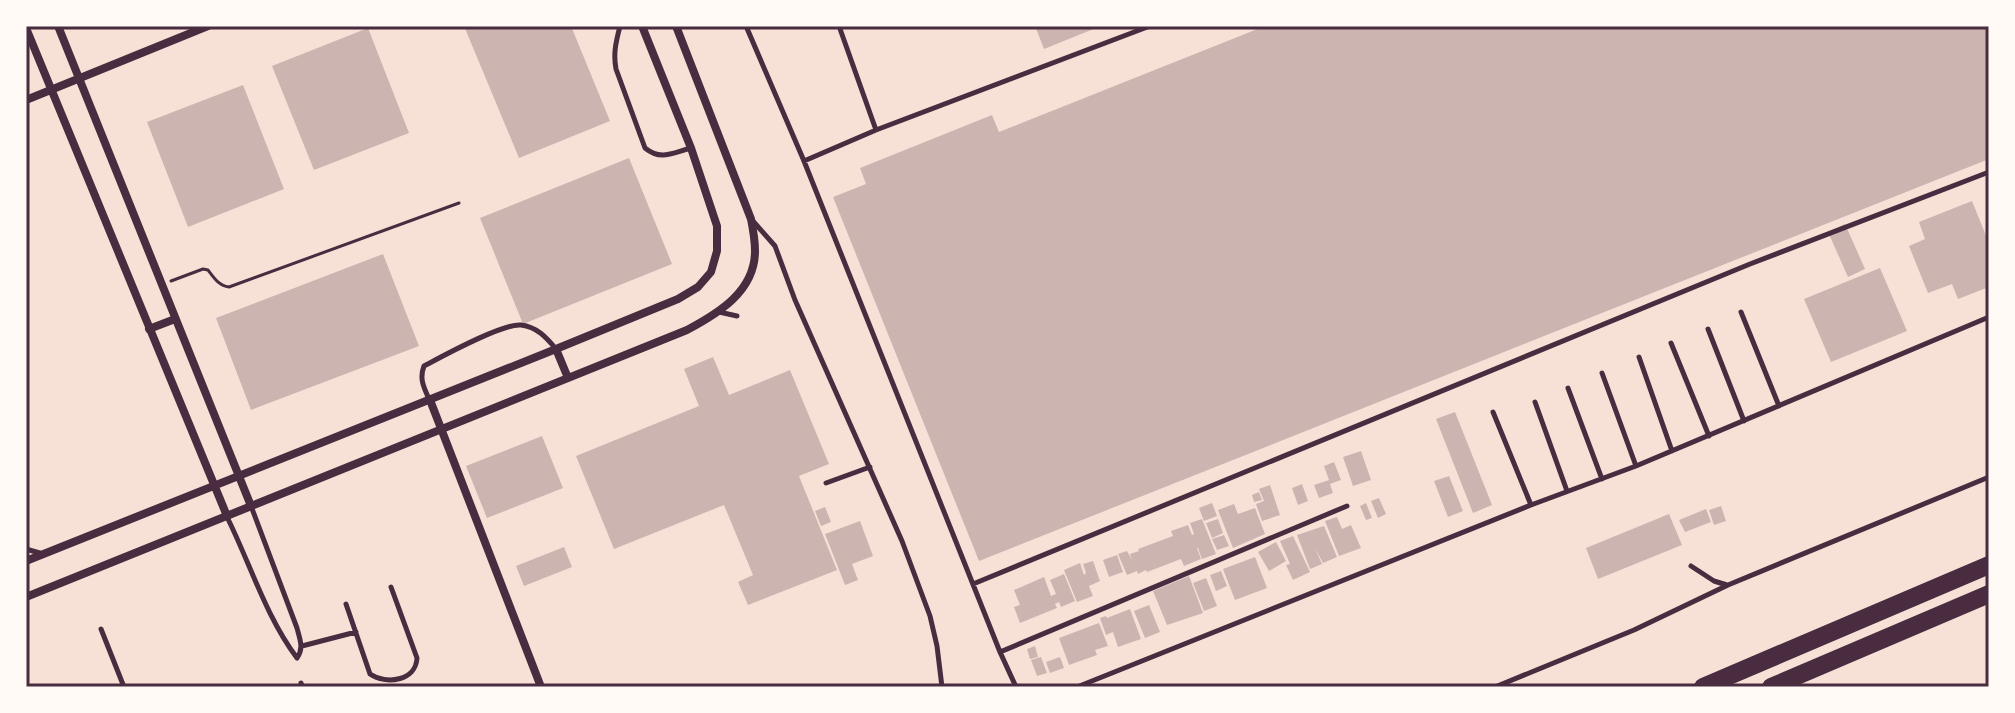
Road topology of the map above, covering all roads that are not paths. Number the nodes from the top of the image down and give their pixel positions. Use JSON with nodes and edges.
{"nodes":[{"id":1,"x":58,"y":26,"type":"edge"},
{"id":2,"x":208,"y":26,"type":"edge"},
{"id":3,"x":620,"y":26,"type":"edge"},
{"id":4,"x":642,"y":26,"type":"edge"},
{"id":5,"x":676,"y":26,"type":"edge"},
{"id":6,"x":746,"y":26,"type":"edge"},
{"id":7,"x":839,"y":26,"type":"edge"},
{"id":8,"x":1150,"y":26,"type":"edge"},
{"id":9,"x":26,"y":28,"type":"edge"},
{"id":10,"x":79,"y":78,"type":"junction"},
{"id":11,"x":50,"y":90,"type":"junction"},
{"id":12,"x":26,"y":100,"type":"edge"},
{"id":13,"x":876,"y":130,"type":"junction"},
{"id":14,"x":691,"y":148,"type":"junction"},
{"id":15,"x":804,"y":161,"type":"junction"},
{"id":16,"x":1989,"y":172,"type":"edge"},
{"id":17,"x":751,"y":219,"type":"junction"},
{"id":18,"x":719,"y":312,"type":"junction"},
{"id":19,"x":1741,"y":312,"type":"dead end"},
{"id":20,"x":737,"y":316,"type":"dead end"},
{"id":21,"x":1989,"y":317,"type":"edge"},
{"id":22,"x":175,"y":319,"type":"junction"},
{"id":23,"x":149,"y":329,"type":"junction"},
{"id":24,"x":1708,"y":329,"type":"dead end"},
{"id":25,"x":1671,"y":343,"type":"dead end"},
{"id":26,"x":556,"y":349,"type":"junction"},
{"id":27,"x":1639,"y":357,"type":"dead end"},
{"id":28,"x":1602,"y":373,"type":"dead end"},
{"id":29,"x":568,"y":378,"type":"junction"},
{"id":30,"x":1568,"y":388,"type":"dead end"},
{"id":31,"x":430,"y":400,"type":"junction"},
{"id":32,"x":1535,"y":402,"type":"dead end"},
{"id":33,"x":1779,"y":406,"type":"junction"},
{"id":34,"x":1493,"y":412,"type":"dead end"},
{"id":35,"x":1744,"y":421,"type":"junction"},
{"id":36,"x":441,"y":429,"type":"junction"},
{"id":37,"x":1709,"y":436,"type":"junction"},
{"id":38,"x":1672,"y":451,"type":"junction"},
{"id":39,"x":1636,"y":466,"type":"junction"},
{"id":40,"x":870,"y":467,"type":"junction"},
{"id":41,"x":238,"y":477,"type":"junction"},
{"id":42,"x":1989,"y":477,"type":"edge"},
{"id":43,"x":1602,"y":479,"type":"junction"},
{"id":44,"x":826,"y":483,"type":"dead end"},
{"id":45,"x":214,"y":486,"type":"junction"},
{"id":46,"x":1567,"y":491,"type":"junction"},
{"id":47,"x":1531,"y":505,"type":"junction"},
{"id":48,"x":251,"y":506,"type":"junction"},
{"id":49,"x":1347,"y":506,"type":"dead end"},
{"id":50,"x":227,"y":516,"type":"junction"},
{"id":51,"x":26,"y":549,"type":"edge"},
{"id":52,"x":44,"y":554,"type":"junction"},
{"id":53,"x":26,"y":561,"type":"edge"},
{"id":54,"x":1989,"y":565,"type":"edge"},
{"id":55,"x":1691,"y":566,"type":"dead end"},
{"id":56,"x":973,"y":584,"type":"junction"},
{"id":57,"x":1728,"y":585,"type":"junction"},
{"id":58,"x":391,"y":587,"type":"dead end"},
{"id":59,"x":1989,"y":594,"type":"edge"},
{"id":60,"x":26,"y":597,"type":"edge"},
{"id":61,"x":346,"y":604,"type":"dead end"},
{"id":62,"x":101,"y":629,"type":"dead end"},
{"id":63,"x":356,"y":632,"type":"junction"},
{"id":64,"x":302,"y":646,"type":"junction"},
{"id":65,"x":1000,"y":652,"type":"junction"},
{"id":66,"x":124,"y":687,"type":"edge"},
{"id":67,"x":541,"y":687,"type":"edge"},
{"id":68,"x":942,"y":687,"type":"edge"},
{"id":69,"x":1016,"y":687,"type":"edge"},
{"id":70,"x":1077,"y":687,"type":"edge"},
{"id":71,"x":1495,"y":687,"type":"edge"},
{"id":72,"x":1703,"y":687,"type":"edge"},
{"id":73,"x":1771,"y":687,"type":"edge"}],
"edges":[{"from":1,"to":10,"type":"street"},
{"from":2,"to":10,"type":"street"},
{"from":3,"to":14,"type":"lane"},
{"from":4,"to":14,"type":"street"},
{"from":5,"to":17,"type":"street"},
{"from":6,"to":15,"type":"lane"},
{"from":7,"to":13,"type":"lane"},
{"from":8,"to":13,"type":"lane"},
{"from":9,"to":11,"type":"street"},
{"from":10,"to":11,"type":"street"},
{"from":10,"to":22,"type":"street"},
{"from":11,"to":12,"type":"street"},
{"from":11,"to":23,"type":"street"},
{"from":13,"to":15,"type":"lane"},
{"from":14,"to":26,"type":"street"},
{"from":15,"to":56,"type":"lane"},
{"from":16,"to":56,"type":"lane"},
{"from":17,"to":18,"type":"street"},
{"from":17,"to":40,"type":"lane"},
{"from":18,"to":20,"type":"lane"},
{"from":18,"to":29,"type":"street"},
{"from":19,"to":33,"type":"lane"},
{"from":21,"to":33,"type":"lane"},
{"from":22,"to":23,"type":"street"},
{"from":22,"to":41,"type":"street"},
{"from":23,"to":45,"type":"street"},
{"from":24,"to":35,"type":"lane"},
{"from":25,"to":37,"type":"lane"},
{"from":26,"to":29,"type":"street"},
{"from":26,"to":31,"type":"street"},
{"from":26,"to":31,"type":"lane"},
{"from":27,"to":38,"type":"lane"},
{"from":28,"to":39,"type":"lane"},
{"from":29,"to":36,"type":"street"},
{"from":30,"to":43,"type":"lane"},
{"from":31,"to":36,"type":"street"},
{"from":31,"to":41,"type":"street"},
{"from":32,"to":46,"type":"lane"},
{"from":33,"to":35,"type":"lane"},
{"from":34,"to":47,"type":"lane"},
{"from":35,"to":37,"type":"lane"},
{"from":36,"to":48,"type":"street"},
{"from":36,"to":67,"type":"street"},
{"from":37,"to":38,"type":"lane"},
{"from":38,"to":39,"type":"lane"},
{"from":39,"to":43,"type":"lane"},
{"from":40,"to":44,"type":"lane"},
{"from":40,"to":68,"type":"lane"},
{"from":41,"to":45,"type":"street"},
{"from":41,"to":48,"type":"street"},
{"from":42,"to":57,"type":"lane"},
{"from":43,"to":46,"type":"lane"},
{"from":45,"to":50,"type":"street"},
{"from":45,"to":52,"type":"street"},
{"from":46,"to":47,"type":"lane"},
{"from":47,"to":70,"type":"lane"},
{"from":48,"to":50,"type":"street"},
{"from":48,"to":64,"type":"lane"},
{"from":49,"to":65,"type":"lane"},
{"from":50,"to":60,"type":"street"},
{"from":50,"to":64,"type":"lane"},
{"from":51,"to":52,"type":"lane"},
{"from":52,"to":53,"type":"street"},
{"from":54,"to":72,"type":"highway"},
{"from":55,"to":57,"type":"lane"},
{"from":56,"to":65,"type":"lane"},
{"from":57,"to":71,"type":"lane"},
{"from":58,"to":63,"type":"lane"},
{"from":59,"to":73,"type":"highway"},
{"from":61,"to":63,"type":"lane"},
{"from":62,"to":66,"type":"lane"},
{"from":63,"to":64,"type":"lane"},
{"from":65,"to":69,"type":"lane"}]}
